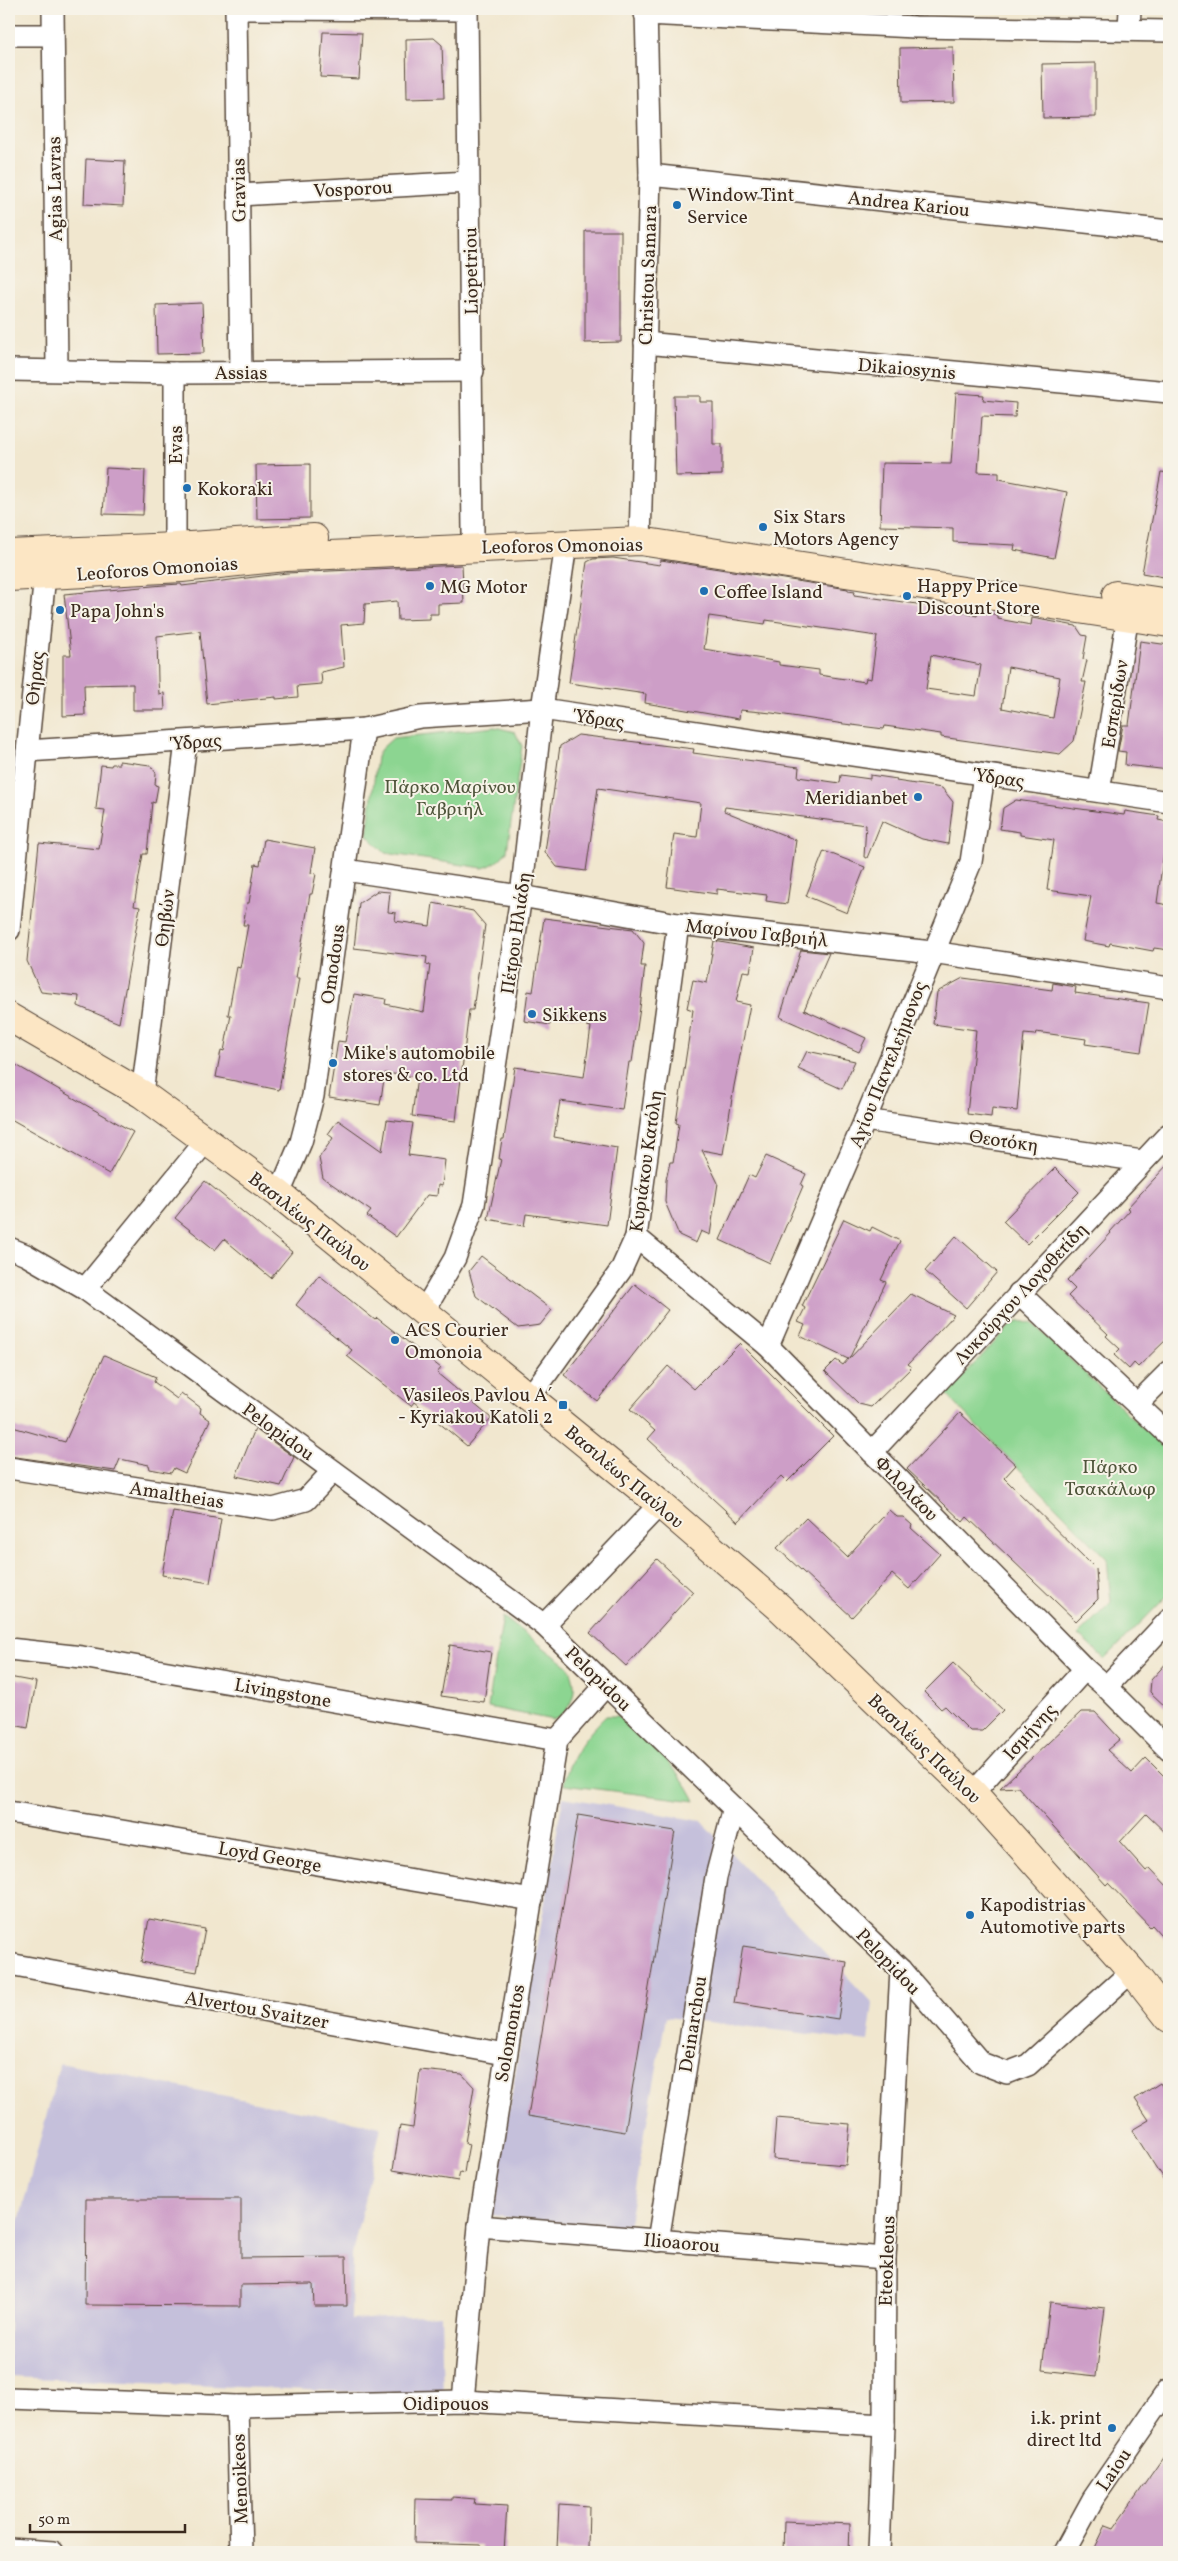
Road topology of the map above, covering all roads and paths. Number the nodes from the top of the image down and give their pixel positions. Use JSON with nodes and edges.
{"nodes":[{"id":1,"x":53,"y":9,"type":"edge"},
{"id":2,"x":236,"y":9,"type":"edge"},
{"id":3,"x":1130,"y":9,"type":"edge"},
{"id":4,"x":467,"y":10,"type":"edge"},
{"id":5,"x":645,"y":11,"type":"edge"},
{"id":6,"x":1129,"y":30,"type":"junction"},
{"id":7,"x":1169,"y":32,"type":"edge"},
{"id":8,"x":9,"y":35,"type":"edge"},
{"id":9,"x":52,"y":35,"type":"junction"},
{"id":10,"x":650,"y":175,"type":"junction"},
{"id":11,"x":468,"y":182,"type":"junction"},
{"id":12,"x":238,"y":194,"type":"junction"},
{"id":13,"x":1169,"y":231,"type":"edge"},
{"id":14,"x":645,"y":343,"type":"junction"},
{"id":15,"x":57,"y":369,"type":"junction"},
{"id":16,"x":9,"y":370,"type":"edge"},
{"id":17,"x":473,"y":371,"type":"junction"},
{"id":18,"x":241,"y":372,"type":"junction"},
{"id":19,"x":175,"y":373,"type":"junction"},
{"id":20,"x":1169,"y":392,"type":"edge"},
{"id":21,"x":640,"y":532,"type":"junction"},
{"id":22,"x":474,"y":533,"type":"junction"},
{"id":23,"x":566,"y":544,"type":"junction"},
{"id":24,"x":175,"y":547,"type":"junction"},
{"id":25,"x":9,"y":554,"type":"edge"},
{"id":26,"x":45,"y":575,"type":"junction"},
{"id":27,"x":9,"y":577,"type":"edge"},
{"id":28,"x":1169,"y":603,"type":"edge"},
{"id":29,"x":1128,"y":616,"type":"junction"},
{"id":30,"x":1169,"y":623,"type":"edge"},
{"id":31,"x":542,"y":710,"type":"junction"},
{"id":32,"x":364,"y":729,"type":"junction"},
{"id":33,"x":186,"y":742,"type":"junction"},
{"id":34,"x":27,"y":751,"type":"junction"},
{"id":35,"x":984,"y":775,"type":"junction"},
{"id":36,"x":1099,"y":791,"type":"junction"},
{"id":37,"x":1169,"y":802,"type":"edge"},
{"id":38,"x":345,"y":870,"type":"junction"},
{"id":39,"x":521,"y":896,"type":"junction"},
{"id":40,"x":678,"y":924,"type":"junction"},
{"id":41,"x":9,"y":930,"type":"edge"},
{"id":42,"x":932,"y":952,"type":"junction"},
{"id":43,"x":1169,"y":988,"type":"edge"},
{"id":44,"x":9,"y":1017,"type":"edge"},
{"id":45,"x":142,"y":1094,"type":"junction"},
{"id":46,"x":865,"y":1120,"type":"junction"},
{"id":47,"x":1169,"y":1134,"type":"edge"},
{"id":48,"x":205,"y":1142,"type":"junction"},
{"id":49,"x":1142,"y":1161,"type":"junction"},
{"id":50,"x":279,"y":1194,"type":"junction"},
{"id":51,"x":636,"y":1237,"type":"junction"},
{"id":52,"x":9,"y":1248,"type":"edge"},
{"id":53,"x":85,"y":1289,"type":"junction"},
{"id":54,"x":1019,"y":1293,"type":"junction"},
{"id":55,"x":424,"y":1311,"type":"junction"},
{"id":56,"x":768,"y":1346,"type":"junction"},
{"id":57,"x":1169,"y":1372,"type":"edge"},
{"id":58,"x":530,"y":1397,"type":"junction"},
{"id":59,"x":1138,"y":1404,"type":"junction"},
{"id":60,"x":1169,"y":1435,"type":"edge"},
{"id":61,"x":872,"y":1452,"type":"junction"},
{"id":62,"x":9,"y":1468,"type":"edge"},
{"id":63,"x":333,"y":1471,"type":"junction"},
{"id":64,"x":660,"y":1504,"type":"junction"},
{"id":65,"x":1169,"y":1620,"type":"edge"},
{"id":66,"x":544,"y":1625,"type":"junction"},
{"id":67,"x":9,"y":1649,"type":"edge"},
{"id":68,"x":1085,"y":1669,"type":"junction"},
{"id":69,"x":606,"y":1685,"type":"junction"},
{"id":70,"x":1106,"y":1686,"type":"junction"},
{"id":71,"x":557,"y":1740,"type":"junction"},
{"id":72,"x":1169,"y":1750,"type":"edge"},
{"id":73,"x":973,"y":1793,"type":"junction"},
{"id":74,"x":734,"y":1808,"type":"junction"},
{"id":75,"x":9,"y":1812,"type":"edge"},
{"id":76,"x":532,"y":1900,"type":"junction"},
{"id":77,"x":9,"y":1964,"type":"edge"},
{"id":78,"x":901,"y":1970,"type":"junction"},
{"id":79,"x":1132,"y":1971,"type":"junction"},
{"id":80,"x":1169,"y":2018,"type":"edge"},
{"id":81,"x":505,"y":2054,"type":"junction"},
{"id":82,"x":479,"y":2226,"type":"junction"},
{"id":83,"x":658,"y":2240,"type":"junction"},
{"id":84,"x":885,"y":2258,"type":"junction"},
{"id":85,"x":1168,"y":2390,"type":"edge"},
{"id":86,"x":9,"y":2398,"type":"edge"},
{"id":87,"x":463,"y":2401,"type":"junction"},
{"id":88,"x":237,"y":2406,"type":"junction"},
{"id":89,"x":884,"y":2425,"type":"junction"},
{"id":90,"x":9,"y":2549,"type":"edge"},
{"id":91,"x":53,"y":2552,"type":"edge"},
{"id":92,"x":241,"y":2552,"type":"edge"},
{"id":93,"x":879,"y":2552,"type":"edge"},
{"id":94,"x":1064,"y":2552,"type":"edge"}],
"edges":[{"from":1,"to":9,"type":"street","name":"Agias Lavras"},
{"from":2,"to":4,"type":"street"},
{"from":2,"to":12,"type":"street","name":"Gravias"},
{"from":3,"to":6,"type":"street"},
{"from":4,"to":11,"type":"street","name":"Liopetriou"},
{"from":5,"to":6,"type":"street"},
{"from":5,"to":10,"type":"street","name":"Christou Samara"},
{"from":6,"to":7,"type":"street"},
{"from":8,"to":9,"type":"street"},
{"from":9,"to":15,"type":"street","name":"Agias Lavras"},
{"from":10,"to":13,"type":"street","name":"Andrea Kariou"},
{"from":10,"to":14,"type":"street","name":"Christou Samara"},
{"from":11,"to":12,"type":"street","name":"Vosporou"},
{"from":11,"to":17,"type":"street","name":"Liopetriou"},
{"from":12,"to":18,"type":"street","name":"Gravias"},
{"from":14,"to":20,"type":"street","name":"Dikaiosynis"},
{"from":14,"to":21,"type":"street","name":"Christou Samara"},
{"from":15,"to":16,"type":"street","name":"Assias"},
{"from":15,"to":19,"type":"street","name":"Assias"},
{"from":17,"to":18,"type":"street","name":"Assias"},
{"from":17,"to":22,"type":"street","name":"Liopetriou"},
{"from":18,"to":19,"type":"street","name":"Assias"},
{"from":19,"to":24,"type":"street","name":"Evas"},
{"from":21,"to":22,"type":"main road","name":"Leoforos Omonoias"},
{"from":21,"to":23,"type":"main road","name":"Leoforos Omonoias"},
{"from":21,"to":28,"type":"main road","name":"Leoforos Omonoias"},
{"from":21,"to":29,"type":"main road","name":"Leoforos Omonoias"},
{"from":22,"to":24,"type":"main road","name":"Leoforos Omonoias"},
{"from":23,"to":26,"type":"main road","name":"Leoforos Omonoias"},
{"from":23,"to":31,"type":"street","name":"Πέτρου Ηλιάδη"},
{"from":24,"to":25,"type":"main road","name":"Leoforos Omonoias"},
{"from":26,"to":27,"type":"main road","name":"Leoforos Omonoias"},
{"from":26,"to":34,"type":"street","name":"Θήρας"},
{"from":29,"to":30,"type":"main road","name":"Leoforos Omonoias"},
{"from":29,"to":36,"type":"street","name":"Εσπερίδων"},
{"from":31,"to":32,"type":"street","name":"Ύδρας"},
{"from":31,"to":35,"type":"street","name":"Ύδρας"},
{"from":31,"to":39,"type":"street","name":"Πέτρου Ηλιάδη"},
{"from":32,"to":33,"type":"street","name":"Ύδρας"},
{"from":32,"to":38,"type":"street","name":"Omodous"},
{"from":33,"to":34,"type":"street","name":"Ύδρας"},
{"from":33,"to":45,"type":"street","name":"Θηβών"},
{"from":34,"to":41,"type":"street","name":"Θήρας"},
{"from":35,"to":36,"type":"street","name":"Ύδρας"},
{"from":35,"to":42,"type":"street","name":"Αγίου Παντελεήμονος"},
{"from":36,"to":37,"type":"street","name":"Ύδρας"},
{"from":38,"to":39,"type":"street","name":"Μαρίνου Γαβριήλ"},
{"from":38,"to":50,"type":"street","name":"Omodous"},
{"from":39,"to":40,"type":"street","name":"Μαρίνου Γαβριήλ"},
{"from":39,"to":55,"type":"street","name":"Πέτρου Ηλιάδη"},
{"from":40,"to":42,"type":"street","name":"Μαρίνου Γαβριήλ"},
{"from":40,"to":51,"type":"street","name":"Κυριάκου Κατόλη"},
{"from":42,"to":43,"type":"street","name":"Μαρίνου Γαβριήλ"},
{"from":42,"to":46,"type":"street","name":"Αγίου Παντελεήμονος"},
{"from":44,"to":45,"type":"main road","name":"Βασιλέως Παύλου"},
{"from":45,"to":48,"type":"main road","name":"Βασιλέως Παύλου"},
{"from":46,"to":49,"type":"street","name":"Θεοτόκη"},
{"from":46,"to":56,"type":"street","name":"Αγίου Παντελεήμονος"},
{"from":47,"to":49,"type":"street","name":"Λυκούργου Λογοθετίδη"},
{"from":48,"to":50,"type":"main road","name":"Βασιλέως Παύλου"},
{"from":48,"to":53,"type":"street"},
{"from":49,"to":54,"type":"street","name":"Λυκούργου Λογοθετίδη"},
{"from":50,"to":55,"type":"main road","name":"Βασιλέως Παύλου"},
{"from":51,"to":56,"type":"street","name":"Φιλολάου"},
{"from":51,"to":58,"type":"street","name":"Κυριάκου Κατόλη"},
{"from":52,"to":53,"type":"street","name":"Pelopidou"},
{"from":53,"to":63,"type":"street","name":"Pelopidou"},
{"from":54,"to":59,"type":"street"},
{"from":54,"to":61,"type":"street","name":"Λυκούργου Λογοθετίδη"},
{"from":55,"to":58,"type":"main road","name":"Βασιλέως Παύλου"},
{"from":56,"to":61,"type":"street","name":"Φιλολάου"},
{"from":57,"to":59,"type":"street"},
{"from":58,"to":64,"type":"main road","name":"Βασιλέως Παύλου"},
{"from":59,"to":60,"type":"street"},
{"from":61,"to":68,"type":"street","name":"Φιλολάου"},
{"from":62,"to":63,"type":"street","name":"Amaltheias"},
{"from":63,"to":66,"type":"street","name":"Pelopidou"},
{"from":64,"to":66,"type":"street"},
{"from":64,"to":73,"type":"main road","name":"Βασιλέως Παύλου"},
{"from":65,"to":70,"type":"street"},
{"from":66,"to":69,"type":"street","name":"Pelopidou"},
{"from":67,"to":71,"type":"street","name":"Livingstone"},
{"from":68,"to":70,"type":"street","name":"Φιλολάου"},
{"from":68,"to":73,"type":"street","name":"Ισμήνης"},
{"from":69,"to":71,"type":"street"},
{"from":69,"to":74,"type":"street","name":"Pelopidou"},
{"from":70,"to":72,"type":"street","name":"Φιλολάου"},
{"from":71,"to":76,"type":"street","name":"Solomontos"},
{"from":73,"to":79,"type":"main road","name":"Βασιλέως Παύλου"},
{"from":74,"to":78,"type":"street","name":"Pelopidou"},
{"from":74,"to":83,"type":"street","name":"Deinarchou"},
{"from":75,"to":76,"type":"street","name":"Loyd George"},
{"from":76,"to":81,"type":"street","name":"Solomontos"},
{"from":77,"to":81,"type":"street","name":"Alvertou Svaitzer"},
{"from":78,"to":79,"type":"street","name":"Pelopidou"},
{"from":78,"to":84,"type":"street","name":"Eteokleous"},
{"from":79,"to":80,"type":"main road","name":"Βασιλέως Παύλου"},
{"from":81,"to":82,"type":"street","name":"Solomontos"},
{"from":82,"to":83,"type":"street","name":"Ilioaorou"},
{"from":82,"to":87,"type":"street","name":"Solomontos"},
{"from":83,"to":84,"type":"street","name":"Ilioaorou"},
{"from":84,"to":89,"type":"street","name":"Eteokleous"},
{"from":85,"to":94,"type":"street","name":"Laiou"},
{"from":86,"to":88,"type":"street","name":"Oidipouos"},
{"from":87,"to":88,"type":"street","name":"Oidipouos"},
{"from":87,"to":89,"type":"street","name":"Oidipouos"},
{"from":88,"to":92,"type":"street","name":"Menoikeos"},
{"from":89,"to":93,"type":"street","name":"Eteokleous"},
{"from":90,"to":91,"type":"street"}]}
